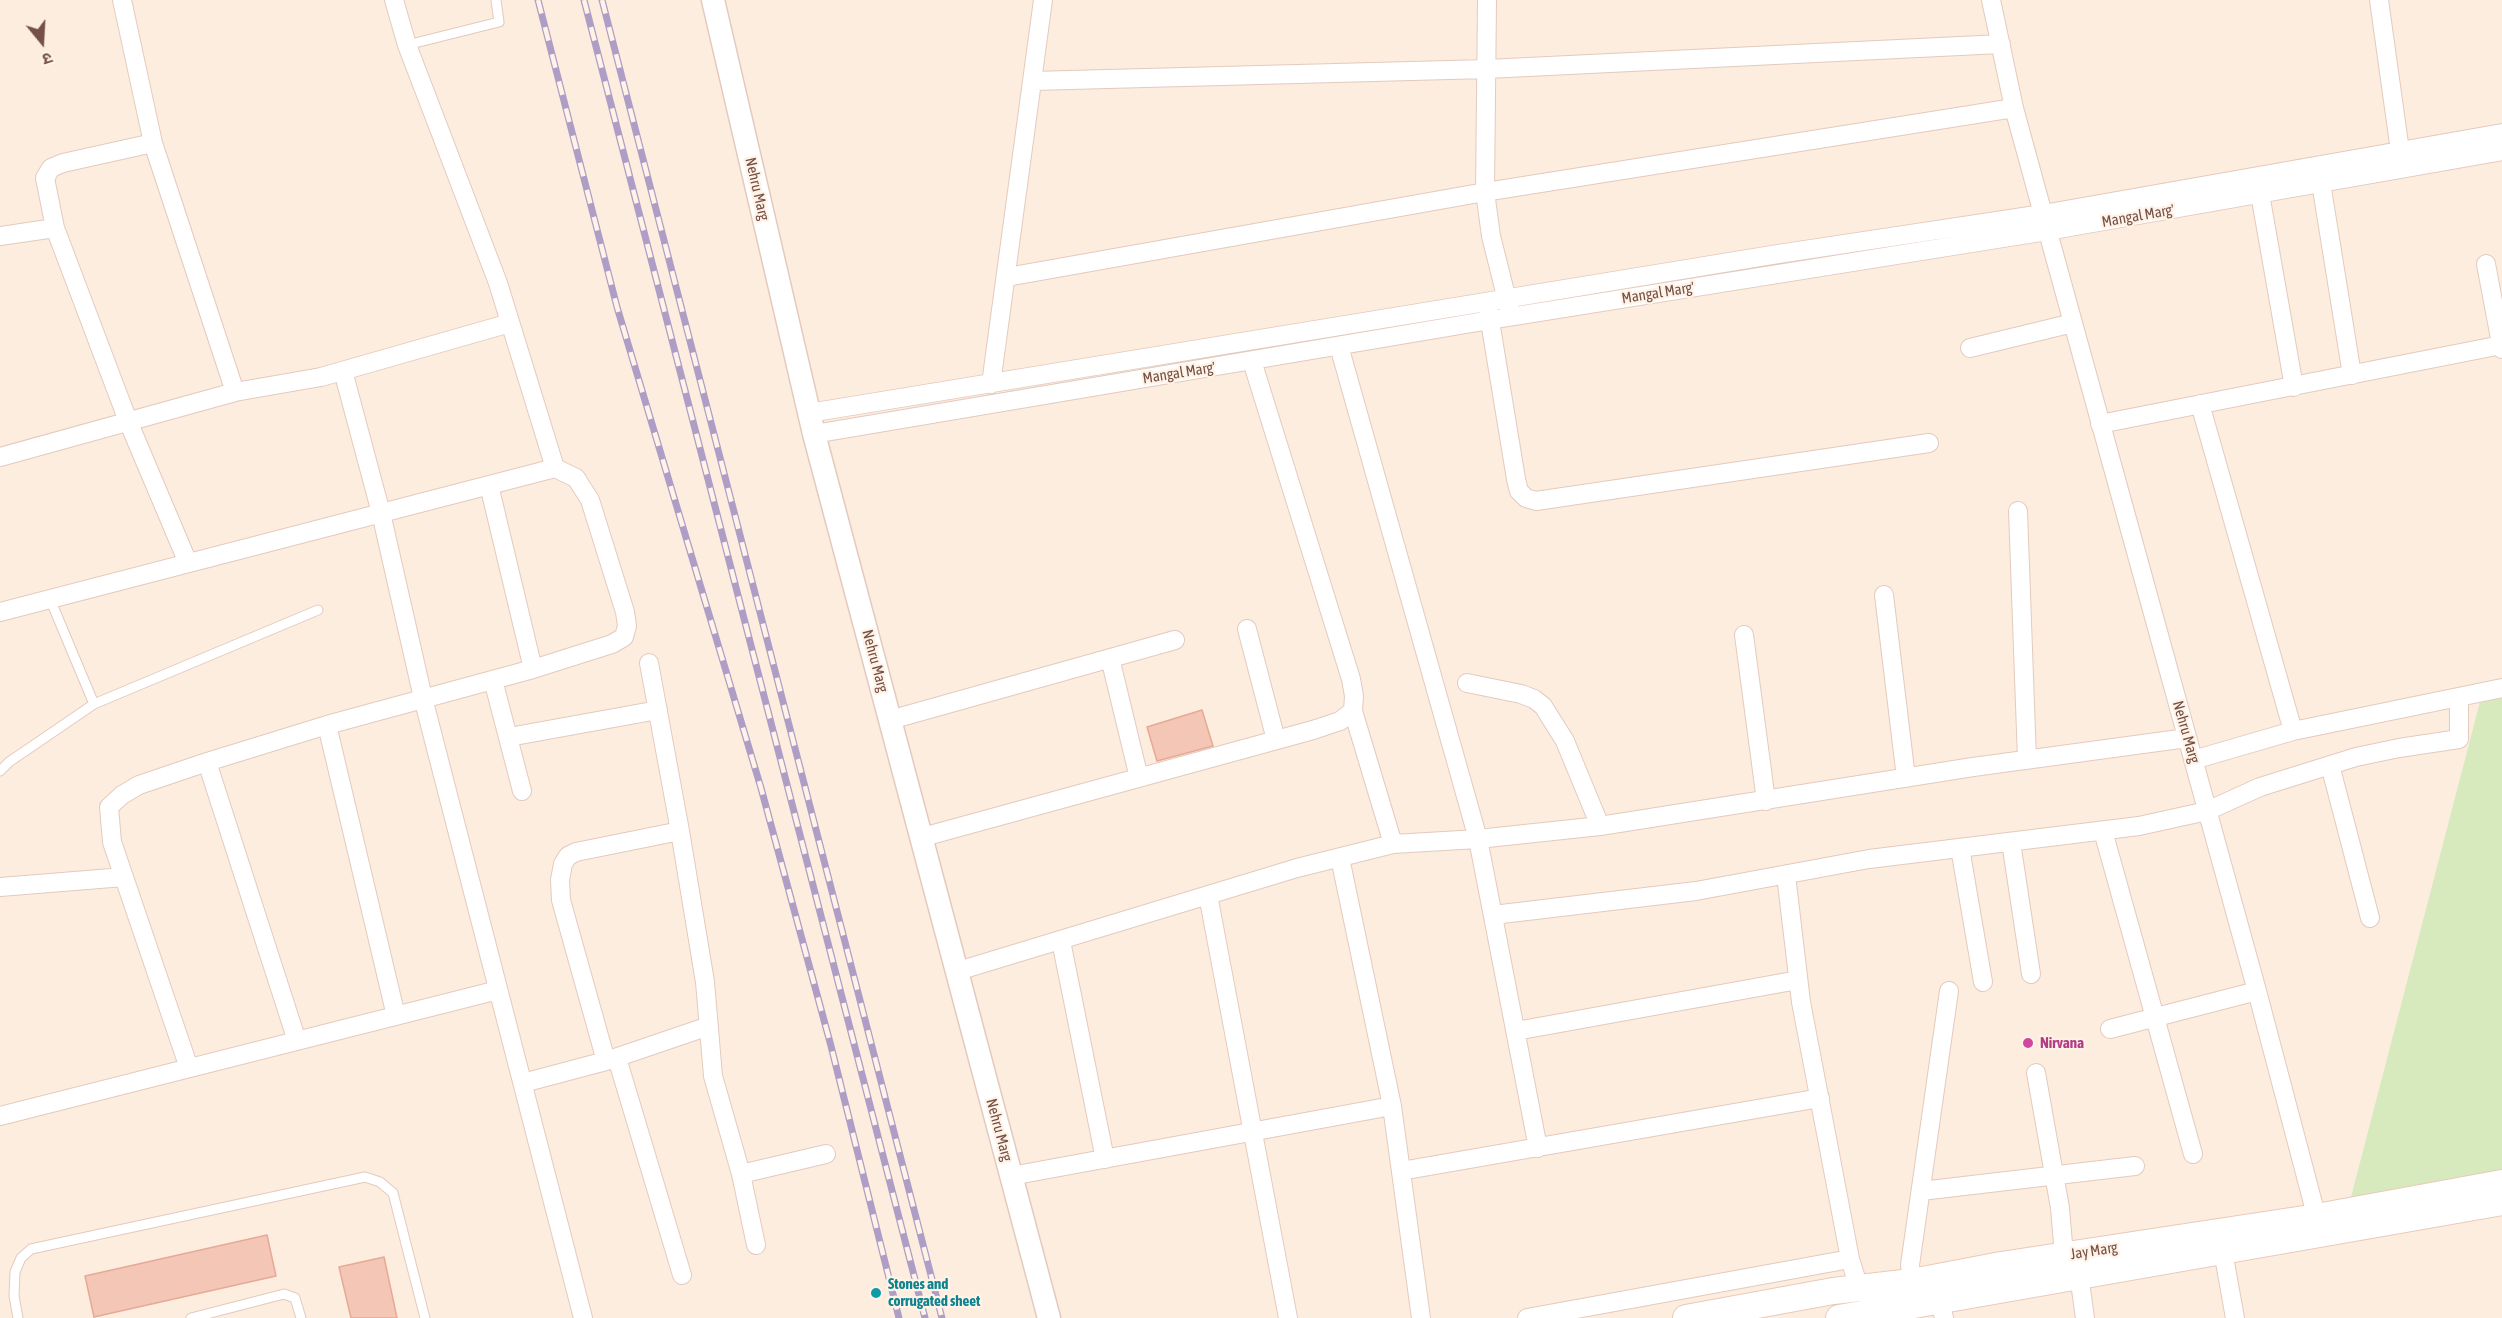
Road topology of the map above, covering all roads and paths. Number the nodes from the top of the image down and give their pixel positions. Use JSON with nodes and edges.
{"nodes":[{"id":1,"x":122,"y":0,"type":"edge"},
{"id":2,"x":394,"y":0,"type":"edge"},
{"id":3,"x":496,"y":0,"type":"edge"},
{"id":4,"x":712,"y":0,"type":"edge"},
{"id":5,"x":1043,"y":0,"type":"edge"},
{"id":6,"x":1487,"y":0,"type":"edge"},
{"id":7,"x":1991,"y":0,"type":"edge"},
{"id":8,"x":2379,"y":0,"type":"edge"},
{"id":9,"x":2001,"y":44,"type":"junction"},
{"id":10,"x":407,"y":45,"type":"junction"},
{"id":11,"x":1487,"y":69,"type":"junction"},
{"id":12,"x":1032,"y":81,"type":"junction"},
{"id":13,"x":2014,"y":108,"type":"junction"},
{"id":14,"x":2502,"y":133,"type":"edge"},
{"id":15,"x":153,"y":143,"type":"junction"},
{"id":16,"x":2400,"y":151,"type":"junction"},
{"id":17,"x":2502,"y":151,"type":"edge"},
{"id":18,"x":2322,"y":183,"type":"junction"},
{"id":19,"x":1485,"y":192,"type":"junction"},
{"id":20,"x":2260,"y":194,"type":"junction"},
{"id":21,"x":2045,"y":223,"type":"junction"},
{"id":22,"x":55,"y":228,"type":"junction"},
{"id":23,"x":0,"y":236,"type":"edge"},
{"id":24,"x":2486,"y":264,"type":"dead end"},
{"id":25,"x":1007,"y":277,"type":"junction"},
{"id":26,"x":1506,"y":298,"type":"junction"},
{"id":27,"x":1486,"y":301,"type":"junction"},
{"id":28,"x":1511,"y":317,"type":"junction"},
{"id":29,"x":1490,"y":320,"type":"junction"},
{"id":30,"x":510,"y":323,"type":"junction"},
{"id":31,"x":2073,"y":323,"type":"junction"},
{"id":32,"x":1339,"y":346,"type":"junction"},
{"id":33,"x":2502,"y":347,"type":"edge"},
{"id":34,"x":1970,"y":348,"type":"dead end"},
{"id":35,"x":1252,"y":361,"type":"junction"},
{"id":36,"x":344,"y":371,"type":"junction"},
{"id":37,"x":2352,"y":375,"type":"junction"},
{"id":38,"x":991,"y":384,"type":"junction"},
{"id":39,"x":2294,"y":387,"type":"junction"},
{"id":40,"x":235,"y":392,"type":"junction"},
{"id":41,"x":2200,"y":405,"type":"junction"},
{"id":42,"x":128,"y":421,"type":"junction"},
{"id":43,"x":812,"y":424,"type":"junction"},
{"id":44,"x":2100,"y":424,"type":"junction"},
{"id":45,"x":1929,"y":443,"type":"dead end"},
{"id":46,"x":0,"y":457,"type":"edge"},
{"id":47,"x":555,"y":468,"type":"junction"},
{"id":48,"x":489,"y":485,"type":"junction"},
{"id":49,"x":2018,"y":511,"type":"dead end"},
{"id":50,"x":381,"y":513,"type":"junction"},
{"id":51,"x":188,"y":563,"type":"junction"},
{"id":52,"x":1884,"y":595,"type":"dead end"},
{"id":53,"x":50,"y":599,"type":"junction"},
{"id":54,"x":318,"y":610,"type":"dead end"},
{"id":55,"x":0,"y":612,"type":"edge"},
{"id":56,"x":1246,"y":629,"type":"dead end"},
{"id":57,"x":1744,"y":635,"type":"dead end"},
{"id":58,"x":1175,"y":640,"type":"dead end"},
{"id":59,"x":1110,"y":658,"type":"junction"},
{"id":60,"x":649,"y":663,"type":"dead end"},
{"id":61,"x":533,"y":669,"type":"junction"},
{"id":62,"x":493,"y":680,"type":"junction"},
{"id":63,"x":1467,"y":683,"type":"dead end"},
{"id":64,"x":2502,"y":688,"type":"edge"},
{"id":65,"x":2459,"y":697,"type":"junction"},
{"id":66,"x":423,"y":698,"type":"junction"},
{"id":67,"x":94,"y":704,"type":"junction"},
{"id":68,"x":658,"y":710,"type":"junction"},
{"id":69,"x":1353,"y":711,"type":"junction"},
{"id":70,"x":890,"y":720,"type":"junction"},
{"id":71,"x":327,"y":725,"type":"junction"},
{"id":72,"x":2293,"y":731,"type":"junction"},
{"id":73,"x":509,"y":737,"type":"junction"},
{"id":74,"x":2187,"y":738,"type":"junction"},
{"id":75,"x":1276,"y":740,"type":"junction"},
{"id":76,"x":2027,"y":760,"type":"junction"},
{"id":77,"x":2193,"y":760,"type":"junction"},
{"id":78,"x":207,"y":762,"type":"junction"},
{"id":79,"x":2330,"y":765,"type":"junction"},
{"id":80,"x":0,"y":771,"type":"edge"},
{"id":81,"x":1139,"y":778,"type":"junction"},
{"id":82,"x":1906,"y":778,"type":"junction"},
{"id":83,"x":522,"y":791,"type":"dead end"},
{"id":84,"x":1766,"y":801,"type":"junction"},
{"id":85,"x":2207,"y":811,"type":"junction"},
{"id":86,"x":1600,"y":826,"type":"junction"},
{"id":87,"x":680,"y":831,"type":"junction"},
{"id":88,"x":2103,"y":831,"type":"junction"},
{"id":89,"x":923,"y":837,"type":"junction"},
{"id":90,"x":1478,"y":839,"type":"junction"},
{"id":91,"x":2011,"y":842,"type":"junction"},
{"id":92,"x":1393,"y":844,"type":"junction"},
{"id":93,"x":1960,"y":848,"type":"junction"},
{"id":94,"x":1340,"y":858,"type":"junction"},
{"id":95,"x":1786,"y":875,"type":"junction"},
{"id":96,"x":124,"y":877,"type":"junction"},
{"id":97,"x":0,"y":887,"type":"edge"},
{"id":98,"x":1208,"y":896,"type":"junction"},
{"id":99,"x":1493,"y":915,"type":"junction"},
{"id":100,"x":2370,"y":918,"type":"dead end"},
{"id":101,"x":1061,"y":941,"type":"junction"},
{"id":102,"x":957,"y":971,"type":"junction"},
{"id":103,"x":2031,"y":974,"type":"dead end"},
{"id":104,"x":1798,"y":980,"type":"junction"},
{"id":105,"x":1983,"y":982,"type":"dead end"},
{"id":106,"x":498,"y":990,"type":"junction"},
{"id":107,"x":2257,"y":991,"type":"junction"},
{"id":108,"x":1949,"y":992,"type":"dead end"},
{"id":109,"x":396,"y":1016,"type":"junction"},
{"id":110,"x":2155,"y":1018,"type":"junction"},
{"id":111,"x":709,"y":1026,"type":"junction"},
{"id":112,"x":2110,"y":1029,"type":"dead end"},
{"id":113,"x":1516,"y":1031,"type":"junction"},
{"id":114,"x":297,"y":1041,"type":"junction"},
{"id":115,"x":611,"y":1059,"type":"junction"},
{"id":116,"x":189,"y":1068,"type":"junction"},
{"id":117,"x":2036,"y":1072,"type":"dead end"},
{"id":118,"x":523,"y":1083,"type":"junction"},
{"id":119,"x":1820,"y":1098,"type":"junction"},
{"id":120,"x":1392,"y":1106,"type":"junction"},
{"id":121,"x":0,"y":1116,"type":"edge"},
{"id":122,"x":1253,"y":1132,"type":"junction"},
{"id":123,"x":1538,"y":1148,"type":"junction"},
{"id":124,"x":826,"y":1154,"type":"dead end"},
{"id":125,"x":2193,"y":1154,"type":"dead end"},
{"id":126,"x":1106,"y":1159,"type":"junction"},
{"id":127,"x":2135,"y":1166,"type":"dead end"},
{"id":128,"x":1401,"y":1171,"type":"junction"},
{"id":129,"x":741,"y":1173,"type":"junction"},
{"id":130,"x":2054,"y":1174,"type":"junction"},
{"id":131,"x":1011,"y":1176,"type":"junction"},
{"id":132,"x":2502,"y":1183,"type":"edge"},
{"id":133,"x":1921,"y":1191,"type":"junction"},
{"id":134,"x":2502,"y":1202,"type":"edge"},
{"id":135,"x":2319,"y":1225,"type":"junction"},
{"id":136,"x":2221,"y":1241,"type":"junction"},
{"id":137,"x":756,"y":1245,"type":"dead end"},
{"id":138,"x":1850,"y":1259,"type":"junction"},
{"id":139,"x":2071,"y":1266,"type":"junction"},
{"id":140,"x":682,"y":1275,"type":"dead end"},
{"id":141,"x":1912,"y":1282,"type":"junction"},
{"id":142,"x":1859,"y":1288,"type":"junction"},
{"id":143,"x":1942,"y":1309,"type":"edge"},
{"id":144,"x":1877,"y":1315,"type":"edge"},
{"id":145,"x":18,"y":1318,"type":"edge"},
{"id":146,"x":191,"y":1318,"type":"edge"},
{"id":147,"x":301,"y":1318,"type":"edge"},
{"id":148,"x":425,"y":1318,"type":"edge"},
{"id":149,"x":583,"y":1318,"type":"edge"},
{"id":150,"x":1049,"y":1318,"type":"edge"},
{"id":151,"x":1288,"y":1318,"type":"edge"},
{"id":152,"x":1421,"y":1318,"type":"edge"},
{"id":153,"x":1527,"y":1318,"type":"edge"},
{"id":154,"x":1686,"y":1318,"type":"edge"},
{"id":155,"x":1840,"y":1318,"type":"edge"},
{"id":156,"x":2085,"y":1318,"type":"edge"},
{"id":157,"x":2235,"y":1318,"type":"edge"}],
"edges":[{"from":1,"to":15,"type":"street"},
{"from":2,"to":10,"type":"street"},
{"from":3,"to":10,"type":"lane"},
{"from":4,"to":43,"type":"street","name":"Nehru Marg"},
{"from":5,"to":12,"type":"street"},
{"from":6,"to":11,"type":"street"},
{"from":7,"to":9,"type":"street","name":"Nehru Marg"},
{"from":8,"to":16,"type":"street"},
{"from":9,"to":11,"type":"street"},
{"from":9,"to":13,"type":"street","name":"Nehru Marg"},
{"from":10,"to":30,"type":"street"},
{"from":11,"to":12,"type":"street"},
{"from":11,"to":19,"type":"street"},
{"from":12,"to":25,"type":"street"},
{"from":13,"to":19,"type":"street"},
{"from":13,"to":21,"type":"street","name":"Nehru Marg"},
{"from":14,"to":16,"type":"street"},
{"from":15,"to":22,"type":"street"},
{"from":15,"to":40,"type":"street"},
{"from":16,"to":21,"type":"street"},
{"from":17,"to":18,"type":"street","name":"Mangal Marg'"},
{"from":18,"to":20,"type":"street","name":"Mangal Marg'"},
{"from":18,"to":37,"type":"street"},
{"from":19,"to":25,"type":"street"},
{"from":19,"to":26,"type":"street"},
{"from":20,"to":21,"type":"street","name":"Mangal Marg'"},
{"from":20,"to":39,"type":"street"},
{"from":21,"to":26,"type":"street"},
{"from":21,"to":28,"type":"street","name":"Mangal Marg'"},
{"from":21,"to":31,"type":"street","name":"Nehru Marg"},
{"from":22,"to":23,"type":"street"},
{"from":22,"to":42,"type":"street"},
{"from":24,"to":33,"type":"street"},
{"from":25,"to":38,"type":"street"},
{"from":26,"to":27,"type":"street"},
{"from":26,"to":28,"type":"street"},
{"from":27,"to":29,"type":"street"},
{"from":27,"to":38,"type":"street"},
{"from":28,"to":29,"type":"street","name":"Mangal Marg'"},
{"from":29,"to":32,"type":"street","name":"Mangal Marg'"},
{"from":29,"to":45,"type":"street"},
{"from":30,"to":36,"type":"street"},
{"from":30,"to":47,"type":"street"},
{"from":31,"to":34,"type":"street"},
{"from":31,"to":44,"type":"street","name":"Nehru Marg"},
{"from":32,"to":35,"type":"street","name":"Mangal Marg'"},
{"from":32,"to":90,"type":"street"},
{"from":33,"to":37,"type":"street"},
{"from":35,"to":43,"type":"street","name":"Mangal Marg'"},
{"from":35,"to":69,"type":"street"},
{"from":36,"to":40,"type":"street"},
{"from":36,"to":50,"type":"street"},
{"from":37,"to":39,"type":"street"},
{"from":38,"to":43,"type":"street"},
{"from":39,"to":41,"type":"street"},
{"from":40,"to":42,"type":"street"},
{"from":41,"to":44,"type":"street"},
{"from":41,"to":72,"type":"street"},
{"from":42,"to":46,"type":"street"},
{"from":42,"to":51,"type":"street"},
{"from":43,"to":70,"type":"street","name":"Nehru Marg"},
{"from":44,"to":74,"type":"street","name":"Nehru Marg"},
{"from":47,"to":48,"type":"street"},
{"from":47,"to":61,"type":"street"},
{"from":48,"to":50,"type":"street"},
{"from":48,"to":61,"type":"street"},
{"from":49,"to":76,"type":"street"},
{"from":50,"to":51,"type":"street"},
{"from":50,"to":66,"type":"street"},
{"from":51,"to":53,"type":"street"},
{"from":52,"to":82,"type":"street"},
{"from":53,"to":55,"type":"street"},
{"from":53,"to":67,"type":"lane"},
{"from":54,"to":67,"type":"lane"},
{"from":56,"to":75,"type":"street"},
{"from":57,"to":84,"type":"street"},
{"from":58,"to":59,"type":"street"},
{"from":59,"to":70,"type":"street"},
{"from":59,"to":81,"type":"street"},
{"from":60,"to":68,"type":"street"},
{"from":61,"to":62,"type":"street"},
{"from":62,"to":66,"type":"street"},
{"from":62,"to":73,"type":"street"},
{"from":63,"to":86,"type":"street"},
{"from":64,"to":65,"type":"street"},
{"from":65,"to":72,"type":"street"},
{"from":65,"to":79,"type":"street"},
{"from":66,"to":71,"type":"street"},
{"from":66,"to":106,"type":"street"},
{"from":67,"to":80,"type":"lane"},
{"from":68,"to":73,"type":"street"},
{"from":68,"to":87,"type":"street"},
{"from":69,"to":75,"type":"street"},
{"from":69,"to":92,"type":"street"},
{"from":70,"to":89,"type":"street","name":"Nehru Marg"},
{"from":71,"to":78,"type":"street"},
{"from":71,"to":109,"type":"street"},
{"from":72,"to":77,"type":"street"},
{"from":73,"to":83,"type":"street"},
{"from":74,"to":76,"type":"street"},
{"from":74,"to":77,"type":"street","name":"Nehru Marg"},
{"from":75,"to":81,"type":"street"},
{"from":76,"to":82,"type":"street"},
{"from":77,"to":85,"type":"street","name":"Nehru Marg"},
{"from":78,"to":96,"type":"street"},
{"from":78,"to":114,"type":"street"},
{"from":79,"to":85,"type":"street"},
{"from":79,"to":100,"type":"street"},
{"from":81,"to":89,"type":"street"},
{"from":82,"to":84,"type":"street"},
{"from":84,"to":86,"type":"street"},
{"from":85,"to":88,"type":"street"},
{"from":85,"to":107,"type":"street","name":"Nehru Marg"},
{"from":86,"to":90,"type":"street"},
{"from":87,"to":111,"type":"street"},
{"from":87,"to":115,"type":"street"},
{"from":88,"to":91,"type":"street"},
{"from":88,"to":110,"type":"street"},
{"from":89,"to":102,"type":"street","name":"Nehru Marg"},
{"from":90,"to":92,"type":"street"},
{"from":90,"to":99,"type":"street"},
{"from":91,"to":93,"type":"street"},
{"from":91,"to":103,"type":"street"},
{"from":92,"to":94,"type":"street"},
{"from":93,"to":95,"type":"street"},
{"from":93,"to":105,"type":"street"},
{"from":94,"to":98,"type":"street"},
{"from":94,"to":120,"type":"street"},
{"from":95,"to":99,"type":"street"},
{"from":95,"to":104,"type":"street"},
{"from":96,"to":97,"type":"street"},
{"from":96,"to":116,"type":"street"},
{"from":98,"to":101,"type":"street"},
{"from":98,"to":122,"type":"street"},
{"from":99,"to":113,"type":"street"},
{"from":101,"to":102,"type":"street"},
{"from":101,"to":126,"type":"street"},
{"from":102,"to":131,"type":"street","name":"Nehru Marg"},
{"from":104,"to":113,"type":"street"},
{"from":104,"to":119,"type":"street"},
{"from":106,"to":109,"type":"street"},
{"from":106,"to":118,"type":"street"},
{"from":107,"to":110,"type":"street"},
{"from":107,"to":135,"type":"street","name":"Nehru Marg"},
{"from":108,"to":133,"type":"street"},
{"from":109,"to":114,"type":"street"},
{"from":110,"to":112,"type":"street"},
{"from":110,"to":125,"type":"street"},
{"from":111,"to":115,"type":"street"},
{"from":111,"to":129,"type":"street"},
{"from":113,"to":123,"type":"street"},
{"from":114,"to":116,"type":"street"},
{"from":115,"to":118,"type":"street"},
{"from":115,"to":140,"type":"street"},
{"from":116,"to":121,"type":"street"},
{"from":117,"to":130,"type":"street"},
{"from":118,"to":149,"type":"street"},
{"from":119,"to":123,"type":"street"},
{"from":119,"to":138,"type":"street"},
{"from":120,"to":122,"type":"street"},
{"from":120,"to":128,"type":"street"},
{"from":122,"to":126,"type":"street"},
{"from":122,"to":151,"type":"street"},
{"from":123,"to":128,"type":"street"},
{"from":124,"to":129,"type":"street"},
{"from":126,"to":131,"type":"street"},
{"from":127,"to":130,"type":"street"},
{"from":128,"to":152,"type":"street"},
{"from":129,"to":137,"type":"street"},
{"from":130,"to":133,"type":"street"},
{"from":130,"to":139,"type":"street"},
{"from":131,"to":150,"type":"street","name":"Nehru Marg"},
{"from":132,"to":135,"type":"main road","name":"Jay Marg"},
{"from":133,"to":141,"type":"street"},
{"from":134,"to":135,"type":"main road","name":"Jay Marg"},
{"from":135,"to":136,"type":"main road","name":"Jay Marg"},
{"from":136,"to":139,"type":"main road","name":"Jay Marg"},
{"from":136,"to":157,"type":"street"},
{"from":138,"to":142,"type":"street"},
{"from":138,"to":153,"type":"street"},
{"from":139,"to":141,"type":"main road","name":"Jay Marg"},
{"from":139,"to":143,"type":"main road","name":"Jay Marg"},
{"from":139,"to":156,"type":"street"},
{"from":141,"to":142,"type":"main road","name":"Jay Marg"},
{"from":142,"to":154,"type":"main road","name":"Jay Marg"},
{"from":143,"to":144,"type":"main road","name":"Jay Marg"},
{"from":144,"to":155,"type":"main road","name":"Jay Marg"},
{"from":145,"to":148,"type":"lane"},
{"from":146,"to":147,"type":"lane"}]}
